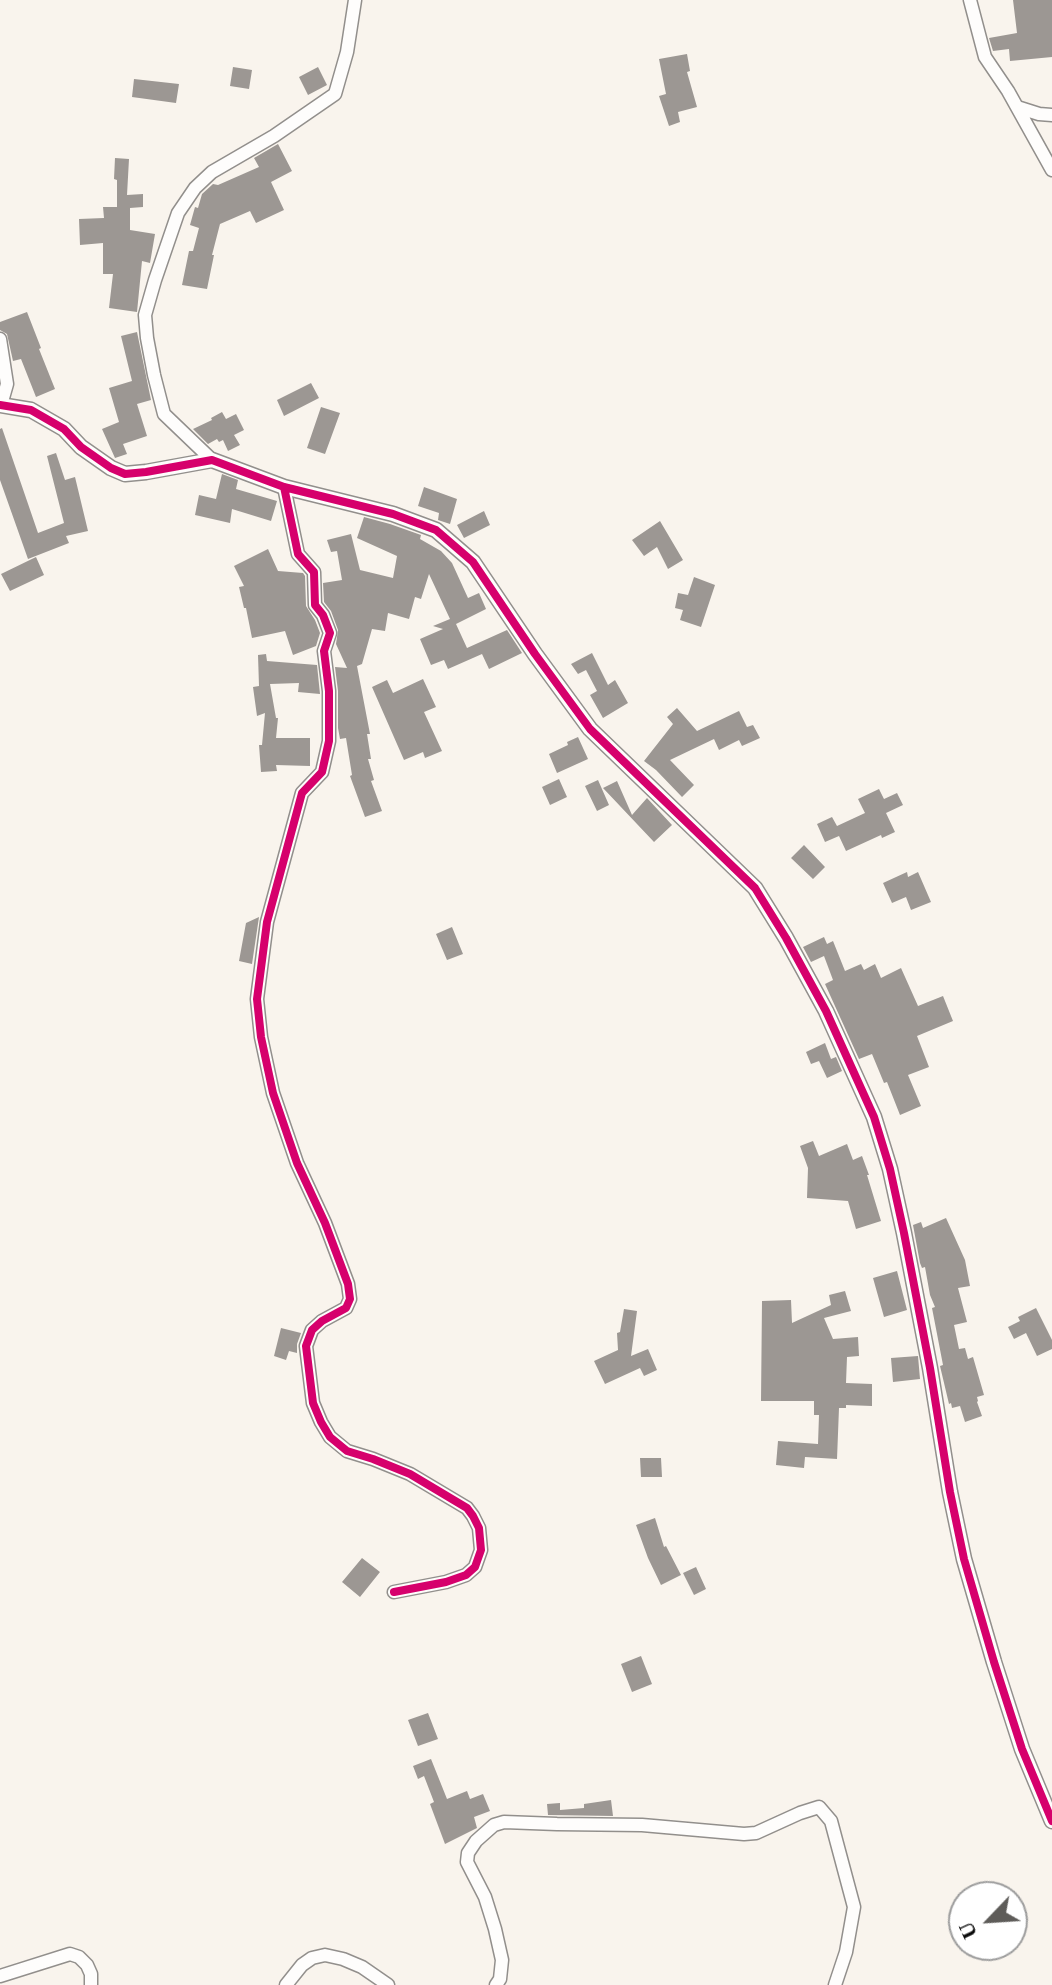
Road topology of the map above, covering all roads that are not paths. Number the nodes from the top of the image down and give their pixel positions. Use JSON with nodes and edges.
{"nodes":[{"id":1,"x":355,"y":0,"type":"edge"},
{"id":2,"x":970,"y":0,"type":"edge"},
{"id":3,"x":1017,"y":107,"type":"junction"},
{"id":4,"x":1052,"y":115,"type":"edge"},
{"id":5,"x":1052,"y":170,"type":"edge"},
{"id":6,"x":0,"y":339,"type":"edge"},
{"id":7,"x":0,"y":405,"type":"edge"},
{"id":8,"x":212,"y":460,"type":"junction"},
{"id":9,"x":284,"y":487,"type":"junction"},
{"id":10,"x":394,"y":1592,"type":"dead end"},
{"id":11,"x":1052,"y":1821,"type":"edge"},
{"id":12,"x":0,"y":1976,"type":"edge"},
{"id":13,"x":91,"y":1985,"type":"edge"},
{"id":14,"x":286,"y":1985,"type":"edge"},
{"id":15,"x":388,"y":1985,"type":"edge"},
{"id":16,"x":496,"y":1985,"type":"edge"},
{"id":17,"x":835,"y":1985,"type":"edge"}],
"edges":[{"from":1,"to":8,"type":"street"},
{"from":2,"to":3,"type":"street"},
{"from":3,"to":4,"type":"street"},
{"from":3,"to":5,"type":"street"},
{"from":6,"to":7,"type":"street"},
{"from":7,"to":8,"type":"street"},
{"from":8,"to":9,"type":"street"},
{"from":9,"to":10,"type":"street"},
{"from":9,"to":11,"type":"street"},
{"from":12,"to":13,"type":"street"},
{"from":14,"to":15,"type":"street"},
{"from":16,"to":17,"type":"street"}]}
